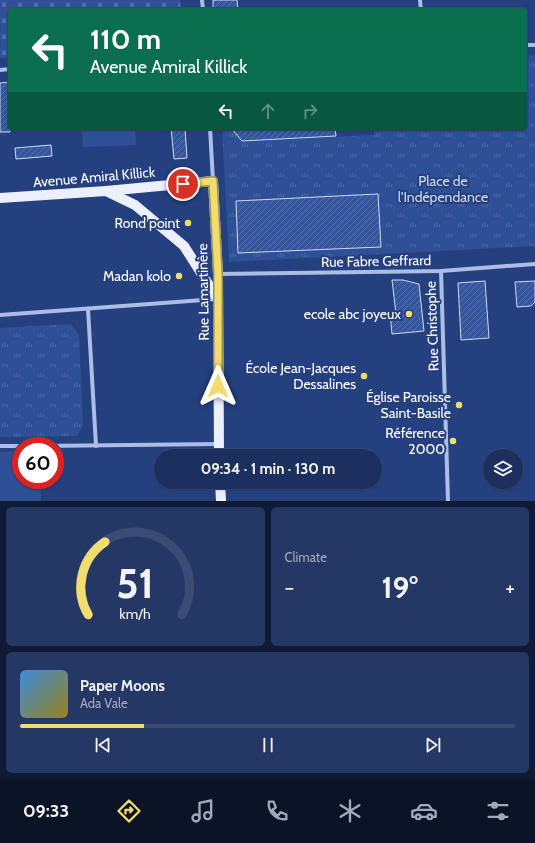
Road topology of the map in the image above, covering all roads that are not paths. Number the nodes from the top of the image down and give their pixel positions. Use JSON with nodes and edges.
{"nodes":[{"id":1,"x":210,"y":130,"type":"edge"},
{"id":2,"x":213,"y":181,"type":"junction"},
{"id":3,"x":106,"y":191,"type":"junction"},
{"id":4,"x":0,"y":198,"type":"edge"},
{"id":5,"x":535,"y":264,"type":"edge"},
{"id":6,"x":441,"y":271,"type":"junction"},
{"id":7,"x":218,"y":274,"type":"junction"},
{"id":8,"x":217,"y":299,"type":"junction"},
{"id":9,"x":88,"y":308,"type":"junction"},
{"id":10,"x":0,"y":315,"type":"edge"},
{"id":11,"x":218,"y":444,"type":"junction"},
{"id":12,"x":0,"y":446,"type":"edge"},
{"id":13,"x":12,"y":446,"type":"edge"},
{"id":14,"x":64,"y":446,"type":"edge"},
{"id":15,"x":96,"y":446,"type":"junction"},
{"id":16,"x":218,"y":449,"type":"edge"},
{"id":17,"x":220,"y":489,"type":"edge"},
{"id":18,"x":221,"y":501,"type":"edge"},
{"id":19,"x":448,"y":501,"type":"edge"}],
"edges":[{"from":1,"to":2,"type":"street","name":"Rue Lamartinère"},
{"from":2,"to":3,"type":"main road","name":"Avenue Amiral Killick"},
{"from":2,"to":7,"type":"main road","name":"Rue Lamartinère"},
{"from":3,"to":4,"type":"main road","name":"Avenue Amiral Killick"},
{"from":3,"to":8,"type":"main road"},
{"from":5,"to":6,"type":"street","name":"Rue Fabre Geffrard"},
{"from":6,"to":7,"type":"street","name":"Rue Fabre Geffrard"},
{"from":6,"to":19,"type":"street","name":"Rue Christophe"},
{"from":7,"to":8,"type":"main road","name":"Rue Lamartinère"},
{"from":8,"to":9,"type":"street"},
{"from":8,"to":11,"type":"main road","name":"Rue Lamartinère"},
{"from":9,"to":10,"type":"street"},
{"from":9,"to":15,"type":"street"},
{"from":11,"to":15,"type":"street"},
{"from":11,"to":16,"type":"main road","name":"Rue Lamartinère"},
{"from":12,"to":13,"type":"street"},
{"from":14,"to":15,"type":"street"},
{"from":17,"to":18,"type":"main road"}]}
